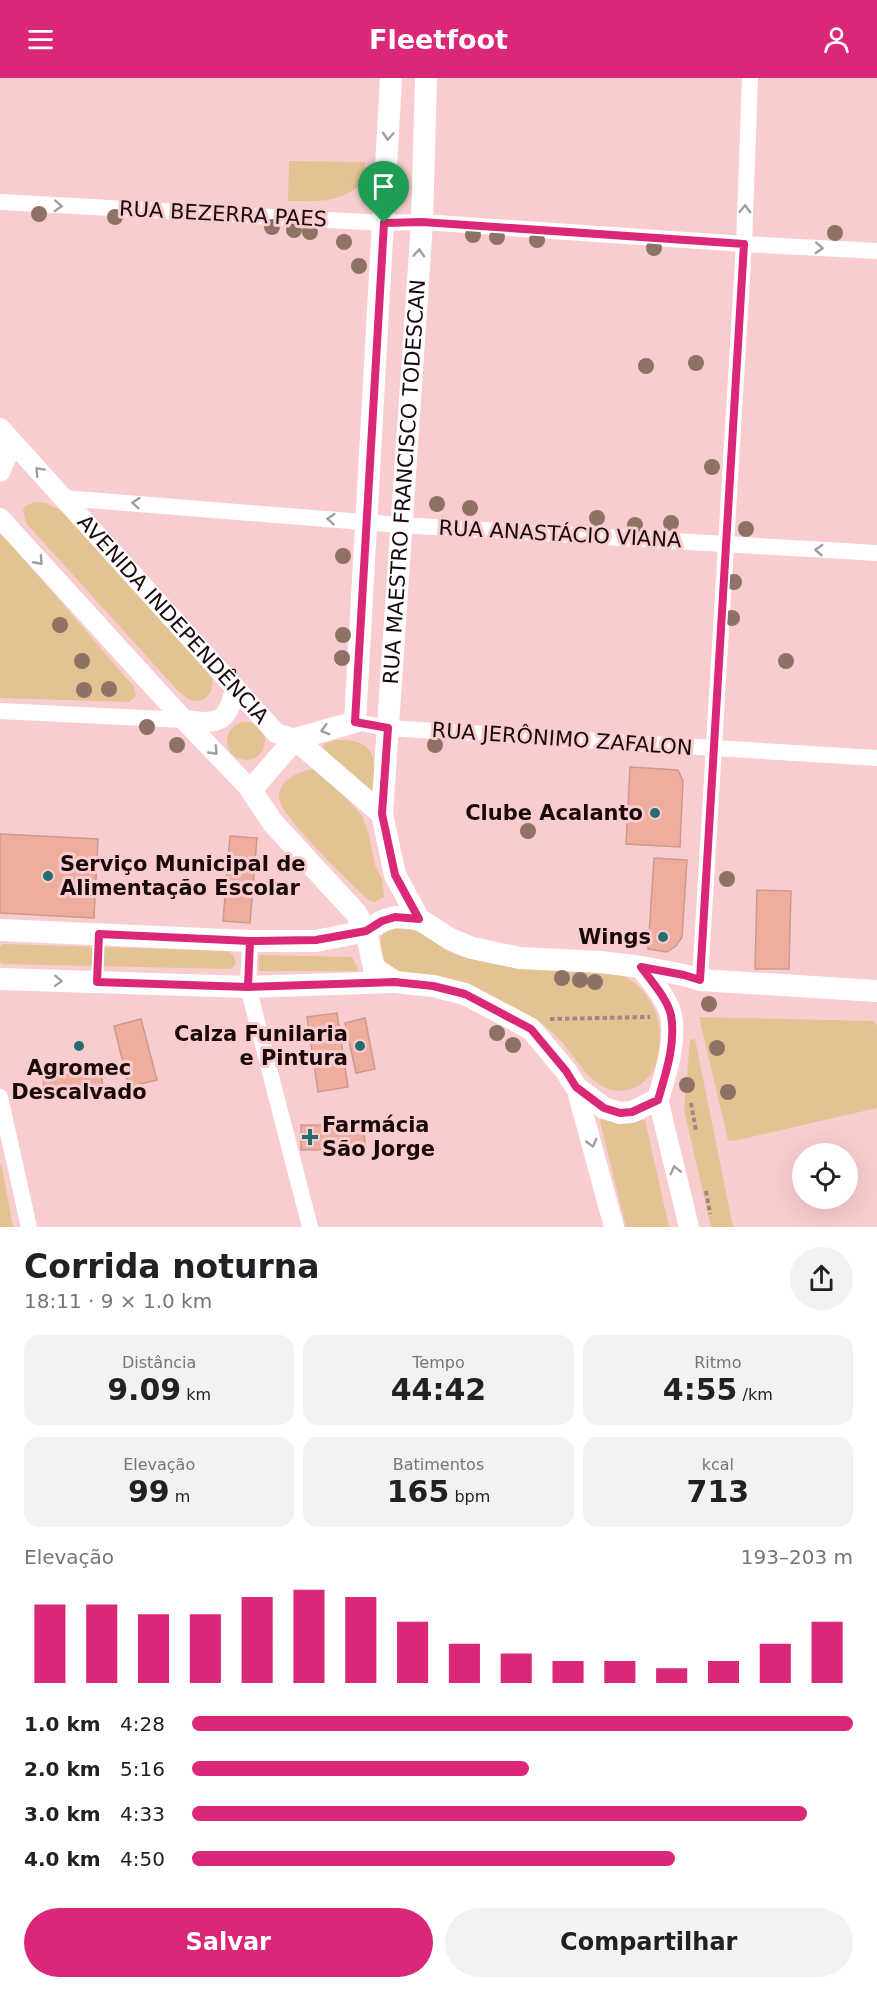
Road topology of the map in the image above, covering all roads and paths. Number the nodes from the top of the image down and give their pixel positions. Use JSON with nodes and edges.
{"nodes":[{"id":1,"x":391,"y":78,"type":"edge"},
{"id":2,"x":426,"y":78,"type":"edge"},
{"id":3,"x":438,"y":78,"type":"edge"},
{"id":4,"x":750,"y":78,"type":"edge"},
{"id":5,"x":425,"y":121,"type":"junction"},
{"id":6,"x":0,"y":202,"type":"edge"},
{"id":7,"x":422,"y":222,"type":"junction"},
{"id":8,"x":384,"y":223,"type":"junction"},
{"id":9,"x":744,"y":244,"type":"junction"},
{"id":10,"x":877,"y":251,"type":"edge"},
{"id":11,"x":5,"y":433,"type":"edge"},
{"id":12,"x":0,"y":472,"type":"edge"},
{"id":13,"x":64,"y":498,"type":"junction"},
{"id":14,"x":0,"y":518,"type":"edge"},
{"id":15,"x":367,"y":522,"type":"junction"},
{"id":16,"x":400,"y":525,"type":"junction"},
{"id":17,"x":725,"y":544,"type":"junction"},
{"id":18,"x":877,"y":554,"type":"edge"},
{"id":19,"x":235,"y":689,"type":"junction"},
{"id":20,"x":0,"y":711,"type":"edge"},
{"id":21,"x":184,"y":720,"type":"junction"},
{"id":22,"x":355,"y":722,"type":"junction"},
{"id":23,"x":388,"y":728,"type":"junction"},
{"id":24,"x":295,"y":739,"type":"junction"},
{"id":25,"x":713,"y":749,"type":"junction"},
{"id":26,"x":877,"y":759,"type":"edge"},
{"id":27,"x":251,"y":790,"type":"junction"},
{"id":28,"x":382,"y":814,"type":"junction"},
{"id":29,"x":419,"y":919,"type":"junction"},
{"id":30,"x":374,"y":926,"type":"junction"},
{"id":31,"x":0,"y":930,"type":"edge"},
{"id":32,"x":250,"y":941,"type":"junction"},
{"id":33,"x":641,"y":967,"type":"junction"},
{"id":34,"x":0,"y":979,"type":"edge"},
{"id":35,"x":700,"y":980,"type":"junction"},
{"id":36,"x":395,"y":982,"type":"junction"},
{"id":37,"x":248,"y":987,"type":"junction"},
{"id":38,"x":877,"y":990,"type":"edge"},
{"id":39,"x":663,"y":1012,"type":"junction"},
{"id":40,"x":548,"y":1020,"type":"dead end"},
{"id":41,"x":576,"y":1087,"type":"junction"},
{"id":42,"x":0,"y":1097,"type":"edge"},
{"id":43,"x":658,"y":1100,"type":"junction"},
{"id":44,"x":691,"y":1103,"type":"dead end"},
{"id":45,"x":696,"y":1131,"type":"dead end"},
{"id":46,"x":706,"y":1191,"type":"dead end"},
{"id":47,"x":710,"y":1214,"type":"dead end"},
{"id":48,"x":29,"y":1227,"type":"edge"},
{"id":49,"x":310,"y":1227,"type":"edge"},
{"id":50,"x":614,"y":1227,"type":"edge"},
{"id":51,"x":689,"y":1227,"type":"edge"}],
"edges":[{"from":1,"to":8,"type":"main road","name":"RUA MAESTRO FRANCISCO TODESCAN","one_way":true},
{"from":2,"to":5,"type":"main road","name":"RUA MAESTRO FRANCISCO TODESCAN"},
{"from":3,"to":5,"type":"street"},
{"from":9,"to":4,"type":"street","one_way":true},
{"from":5,"to":7,"type":"main road","name":"RUA MAESTRO FRANCISCO TODESCAN"},
{"from":6,"to":8,"type":"street","name":"RUA BEZERRA PAES","one_way":true},
{"from":7,"to":8,"type":"street","name":"RUA BEZERRA PAES"},
{"from":7,"to":9,"type":"street","name":"RUA BEZERRA PAES"},
{"from":16,"to":7,"type":"main road","name":"RUA MAESTRO FRANCISCO TODESCAN","one_way":true},
{"from":8,"to":15,"type":"main road","name":"RUA MAESTRO FRANCISCO TODESCAN"},
{"from":9,"to":10,"type":"street","name":"RUA BEZERRA PAES","one_way":true},
{"from":9,"to":17,"type":"street"},
{"from":11,"to":12,"type":"street"},
{"from":13,"to":11,"type":"street","name":"AVENIDA INDEPENDÊNCIA","one_way":true},
{"from":15,"to":13,"type":"street","name":"RUA ANASTÁCIO VIANA","one_way":true},
{"from":13,"to":19,"type":"street","name":"AVENIDA INDEPENDÊNCIA"},
{"from":14,"to":21,"type":"street","one_way":true},
{"from":15,"to":16,"type":"street","name":"RUA ANASTÁCIO VIANA"},
{"from":15,"to":22,"type":"main road","name":"RUA MAESTRO FRANCISCO TODESCAN"},
{"from":16,"to":17,"type":"street","name":"RUA ANASTÁCIO VIANA"},
{"from":16,"to":23,"type":"main road","name":"RUA MAESTRO FRANCISCO TODESCAN"},
{"from":18,"to":17,"type":"street","name":"RUA ANASTÁCIO VIANA","one_way":true},
{"from":17,"to":25,"type":"street"},
{"from":19,"to":21,"type":"street"},
{"from":19,"to":24,"type":"street","name":"AVENIDA INDEPENDÊNCIA"},
{"from":20,"to":21,"type":"street"},
{"from":21,"to":27,"type":"street","one_way":true},
{"from":22,"to":23,"type":"street","name":"RUA JERÔNIMO ZAFALON"},
{"from":22,"to":24,"type":"main road","one_way":true},
{"from":23,"to":25,"type":"street","name":"RUA JERÔNIMO ZAFALON"},
{"from":23,"to":28,"type":"main road","name":"RUA MAESTRO FRANCISCO TODESCAN"},
{"from":24,"to":27,"type":"main road"},
{"from":24,"to":28,"type":"main road","name":"AVENIDA INDEPENDÊNCIA"},
{"from":25,"to":26,"type":"street","name":"RUA JERÔNIMO ZAFALON"},
{"from":25,"to":35,"type":"street"},
{"from":27,"to":30,"type":"main road"},
{"from":28,"to":29,"type":"main road"},
{"from":29,"to":30,"type":"main road"},
{"from":29,"to":33,"type":"main road"},
{"from":30,"to":32,"type":"main road"},
{"from":30,"to":36,"type":"main road"},
{"from":31,"to":32,"type":"main road"},
{"from":32,"to":37,"type":"street"},
{"from":33,"to":35,"type":"main road"},
{"from":33,"to":39,"type":"main road"},
{"from":34,"to":37,"type":"main road","one_way":true},
{"from":35,"to":38,"type":"main road"},
{"from":35,"to":39,"type":"main road"},
{"from":36,"to":37,"type":"main road"},
{"from":36,"to":41,"type":"main road"},
{"from":37,"to":49,"type":"street"},
{"from":39,"to":40,"type":"path"},
{"from":39,"to":43,"type":"main road"},
{"from":41,"to":43,"type":"main road"},
{"from":41,"to":50,"type":"street","one_way":true},
{"from":42,"to":48,"type":"street"},
{"from":51,"to":43,"type":"street","one_way":true},
{"from":44,"to":45,"type":"path"},
{"from":46,"to":47,"type":"path"}]}
